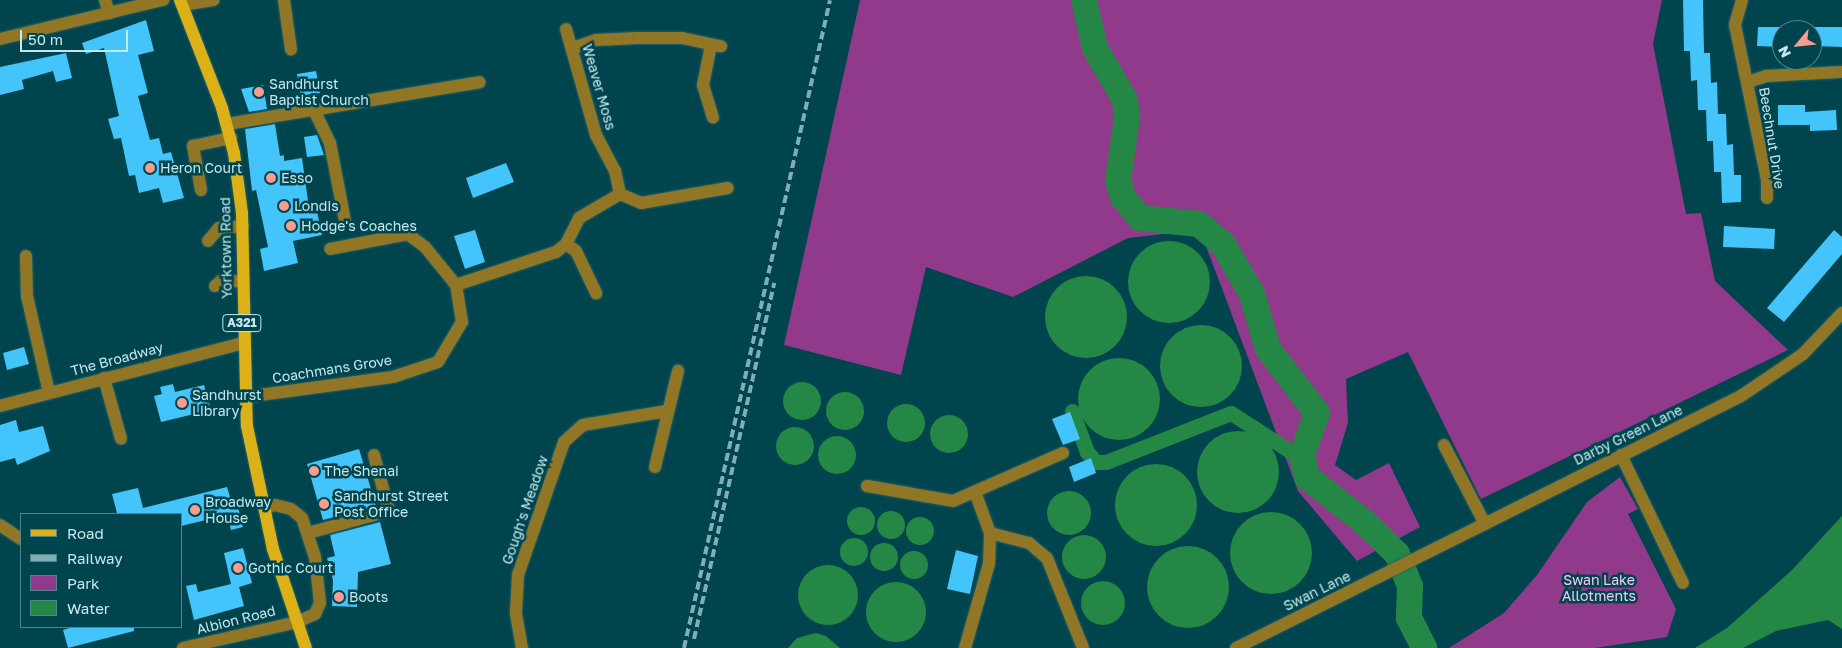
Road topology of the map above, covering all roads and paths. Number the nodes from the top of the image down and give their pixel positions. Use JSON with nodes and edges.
{"nodes":[{"id":1,"x":105,"y":0,"type":"edge"},
{"id":2,"x":163,"y":0,"type":"edge"},
{"id":3,"x":214,"y":0,"type":"edge"},
{"id":4,"x":284,"y":0,"type":"edge"},
{"id":5,"x":1742,"y":0,"type":"edge"},
{"id":6,"x":181,"y":2,"type":"edge"},
{"id":7,"x":109,"y":13,"type":"junction"},
{"id":8,"x":566,"y":29,"type":"dead end"},
{"id":9,"x":0,"y":39,"type":"edge"},
{"id":10,"x":573,"y":48,"type":"junction"},
{"id":11,"x":291,"y":50,"type":"dead end"},
{"id":12,"x":1842,"y":72,"type":"edge"},
{"id":13,"x":480,"y":82,"type":"dead end"},
{"id":14,"x":1748,"y":82,"type":"junction"},
{"id":15,"x":314,"y":110,"type":"junction"},
{"id":16,"x":713,"y":118,"type":"dead end"},
{"id":17,"x":227,"y":124,"type":"junction"},
{"id":18,"x":230,"y":138,"type":"junction"},
{"id":19,"x":728,"y":188,"type":"dead end"},
{"id":20,"x":201,"y":190,"type":"dead end"},
{"id":21,"x":620,"y":194,"type":"junction"},
{"id":22,"x":1767,"y":198,"type":"dead end"},
{"id":23,"x":345,"y":221,"type":"dead end"},
{"id":24,"x":243,"y":226,"type":"junction"},
{"id":25,"x":208,"y":241,"type":"dead end"},
{"id":26,"x":566,"y":244,"type":"junction"},
{"id":27,"x":330,"y":250,"type":"dead end"},
{"id":28,"x":26,"y":256,"type":"dead end"},
{"id":29,"x":243,"y":282,"type":"junction"},
{"id":30,"x":456,"y":285,"type":"junction"},
{"id":31,"x":215,"y":286,"type":"dead end"},
{"id":32,"x":596,"y":293,"type":"dead end"},
{"id":33,"x":1842,"y":314,"type":"edge"},
{"id":34,"x":243,"y":343,"type":"junction"},
{"id":35,"x":678,"y":371,"type":"dead end"},
{"id":36,"x":104,"y":378,"type":"junction"},
{"id":37,"x":49,"y":393,"type":"junction"},
{"id":38,"x":245,"y":397,"type":"junction"},
{"id":39,"x":0,"y":406,"type":"edge"},
{"id":40,"x":667,"y":411,"type":"junction"},
{"id":41,"x":121,"y":439,"type":"dead end"},
{"id":42,"x":1444,"y":446,"type":"dead end"},
{"id":43,"x":1063,"y":453,"type":"dead end"},
{"id":44,"x":374,"y":455,"type":"dead end"},
{"id":45,"x":1621,"y":455,"type":"junction"},
{"id":46,"x":655,"y":467,"type":"dead end"},
{"id":47,"x":866,"y":486,"type":"dead end"},
{"id":48,"x":975,"y":492,"type":"junction"},
{"id":49,"x":264,"y":508,"type":"junction"},
{"id":50,"x":1485,"y":524,"type":"junction"},
{"id":51,"x":0,"y":525,"type":"edge"},
{"id":52,"x":308,"y":533,"type":"junction"},
{"id":53,"x":990,"y":533,"type":"junction"},
{"id":54,"x":20,"y":538,"type":"edge"},
{"id":55,"x":1410,"y":560,"type":"joint"},
{"id":56,"x":1683,"y":583,"type":"dead end"},
{"id":57,"x":297,"y":622,"type":"junction"},
{"id":58,"x":183,"y":648,"type":"edge"},
{"id":59,"x":306,"y":648,"type":"edge"},
{"id":60,"x":522,"y":648,"type":"edge"},
{"id":61,"x":965,"y":648,"type":"edge"},
{"id":62,"x":1083,"y":648,"type":"edge"},
{"id":63,"x":1236,"y":648,"type":"edge"}],
"edges":[{"from":1,"to":7,"type":"street"},
{"from":2,"to":7,"type":"street"},
{"from":3,"to":6,"type":"street"},
{"from":4,"to":11,"type":"street"},
{"from":5,"to":14,"type":"street","name":"Beechnut Drive"},
{"from":6,"to":17,"type":"main road","name":"Yorktown Road","number":"A321"},
{"from":7,"to":9,"type":"street"},
{"from":8,"to":10,"type":"street","name":"Weaver Moss"},
{"from":10,"to":16,"type":"street"},
{"from":10,"to":21,"type":"street","name":"Weaver Moss"},
{"from":12,"to":14,"type":"street","name":"Beechnut Drive"},
{"from":13,"to":15,"type":"street"},
{"from":14,"to":22,"type":"street","name":"Beechnut Drive"},
{"from":15,"to":17,"type":"street"},
{"from":15,"to":23,"type":"street"},
{"from":17,"to":18,"type":"main road","name":"Yorktown Road","number":"A321"},
{"from":18,"to":20,"type":"street"},
{"from":18,"to":24,"type":"main road","name":"Yorktown Road","number":"A321"},
{"from":19,"to":21,"type":"street"},
{"from":21,"to":26,"type":"street"},
{"from":24,"to":25,"type":"street"},
{"from":24,"to":29,"type":"main road","name":"Yorktown Road","number":"A321"},
{"from":26,"to":30,"type":"street"},
{"from":26,"to":32,"type":"street"},
{"from":27,"to":30,"type":"street","name":"Coachmans Grove"},
{"from":28,"to":37,"type":"street"},
{"from":29,"to":31,"type":"street"},
{"from":29,"to":34,"type":"main road","name":"Yorktown Road","number":"A321"},
{"from":30,"to":38,"type":"street","name":"Coachmans Grove"},
{"from":33,"to":45,"type":"street","name":"Darby Green Lane"},
{"from":34,"to":36,"type":"street","name":"The Broadway"},
{"from":34,"to":38,"type":"main road","name":"Yorktown Road","number":"A321"},
{"from":35,"to":40,"type":"street"},
{"from":36,"to":37,"type":"street","name":"The Broadway"},
{"from":36,"to":41,"type":"street"},
{"from":37,"to":39,"type":"street","name":"The Broadway"},
{"from":38,"to":49,"type":"main road","name":"Yorktown Road","number":"A321"},
{"from":40,"to":46,"type":"street"},
{"from":40,"to":60,"type":"street","name":"Gough's Meadow"},
{"from":42,"to":50,"type":"street"},
{"from":43,"to":48,"type":"street"},
{"from":44,"to":52,"type":"street"},
{"from":45,"to":50,"type":"street","name":"Darby Green Lane"},
{"from":45,"to":56,"type":"street"},
{"from":47,"to":48,"type":"street"},
{"from":48,"to":53,"type":"street"},
{"from":49,"to":52,"type":"street"},
{"from":49,"to":57,"type":"main road","name":"Yorktown Road","number":"A321"},
{"from":50,"to":55,"type":"street","name":"Darby Green Lane"},
{"from":51,"to":54,"type":"street"},
{"from":52,"to":57,"type":"street"},
{"from":53,"to":61,"type":"street"},
{"from":53,"to":62,"type":"street"},
{"from":55,"to":63,"type":"street","name":"Swan Lane"},
{"from":57,"to":58,"type":"street","name":"Albion Road"},
{"from":57,"to":59,"type":"main road","name":"Yorktown Road","number":"A321"}]}
